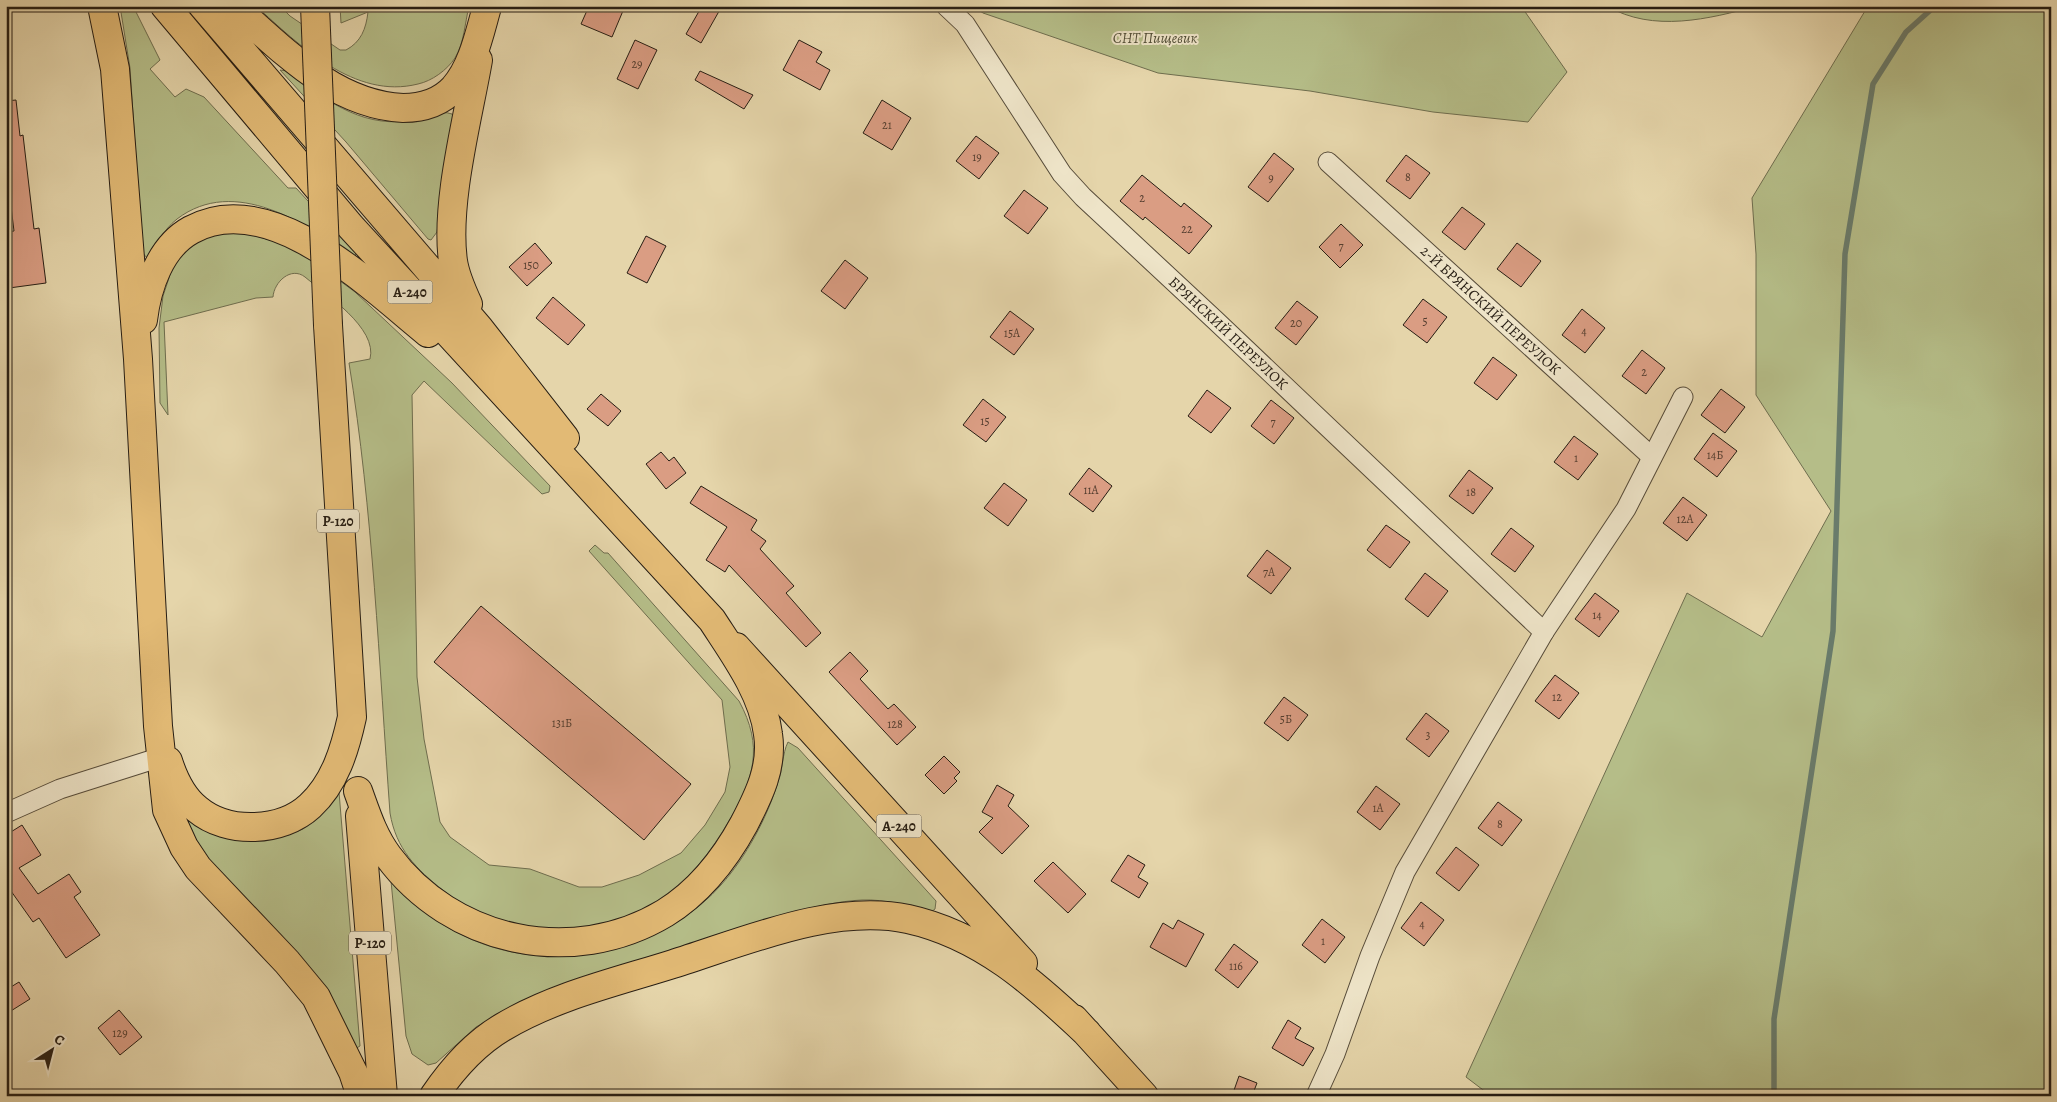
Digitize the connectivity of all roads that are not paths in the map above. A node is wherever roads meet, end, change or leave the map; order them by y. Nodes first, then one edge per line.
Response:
1 (102, 6) edge
2 (165, 6) edge
3 (203, 6) edge
4 (233, 6) edge
5 (315, 6) edge
6 (946, 6) edge
7 (487, 7) edge
8 (1328, 162) dead end
9 (479, 328) junction
10 (138, 359) junction
11 (504, 396) junction
12 (1683, 397) dead end
13 (1652, 457) junction
14 (666, 568) junction
15 (712, 620) junction
16 (1544, 632) junction
17 (352, 717) junction
18 (158, 726) junction
19 (161, 757) junction
20 (358, 791) junction
21 (6, 813) edge
22 (1087, 1033) junction
23 (360, 1096) edge
24 (383, 1096) edge
25 (434, 1096) edge
26 (1144, 1096) edge
27 (1316, 1096) edge

1 - 10 main road
2 - 11 main road, А-240
3 - 9 main road, А-240
4 - 7 main road
5 - 17 main road, Р-120, bridge
6 - 16 street, БРЯНСКИЙ ПЕРЕУЛОК
7 - 9 main road
8 - 13 street, 2-Й БРЯНСКИЙ ПЕРЕУЛОК
9 - 14 main road, А-240
10 - 11 main road
10 - 18 main road
11 - 14 main road, А-240
12 - 13 street
13 - 16 street
14 - 15 main road, А-240
15 - 20 main road
15 - 22 main road, А-240
16 - 27 street
17 - 18 main road
17 - 20 main road, Р-120
18 - 19 main road
19 - 21 street
19 - 23 main road
20 - 24 main road, Р-120
22 - 25 main road
22 - 26 main road, А-240

